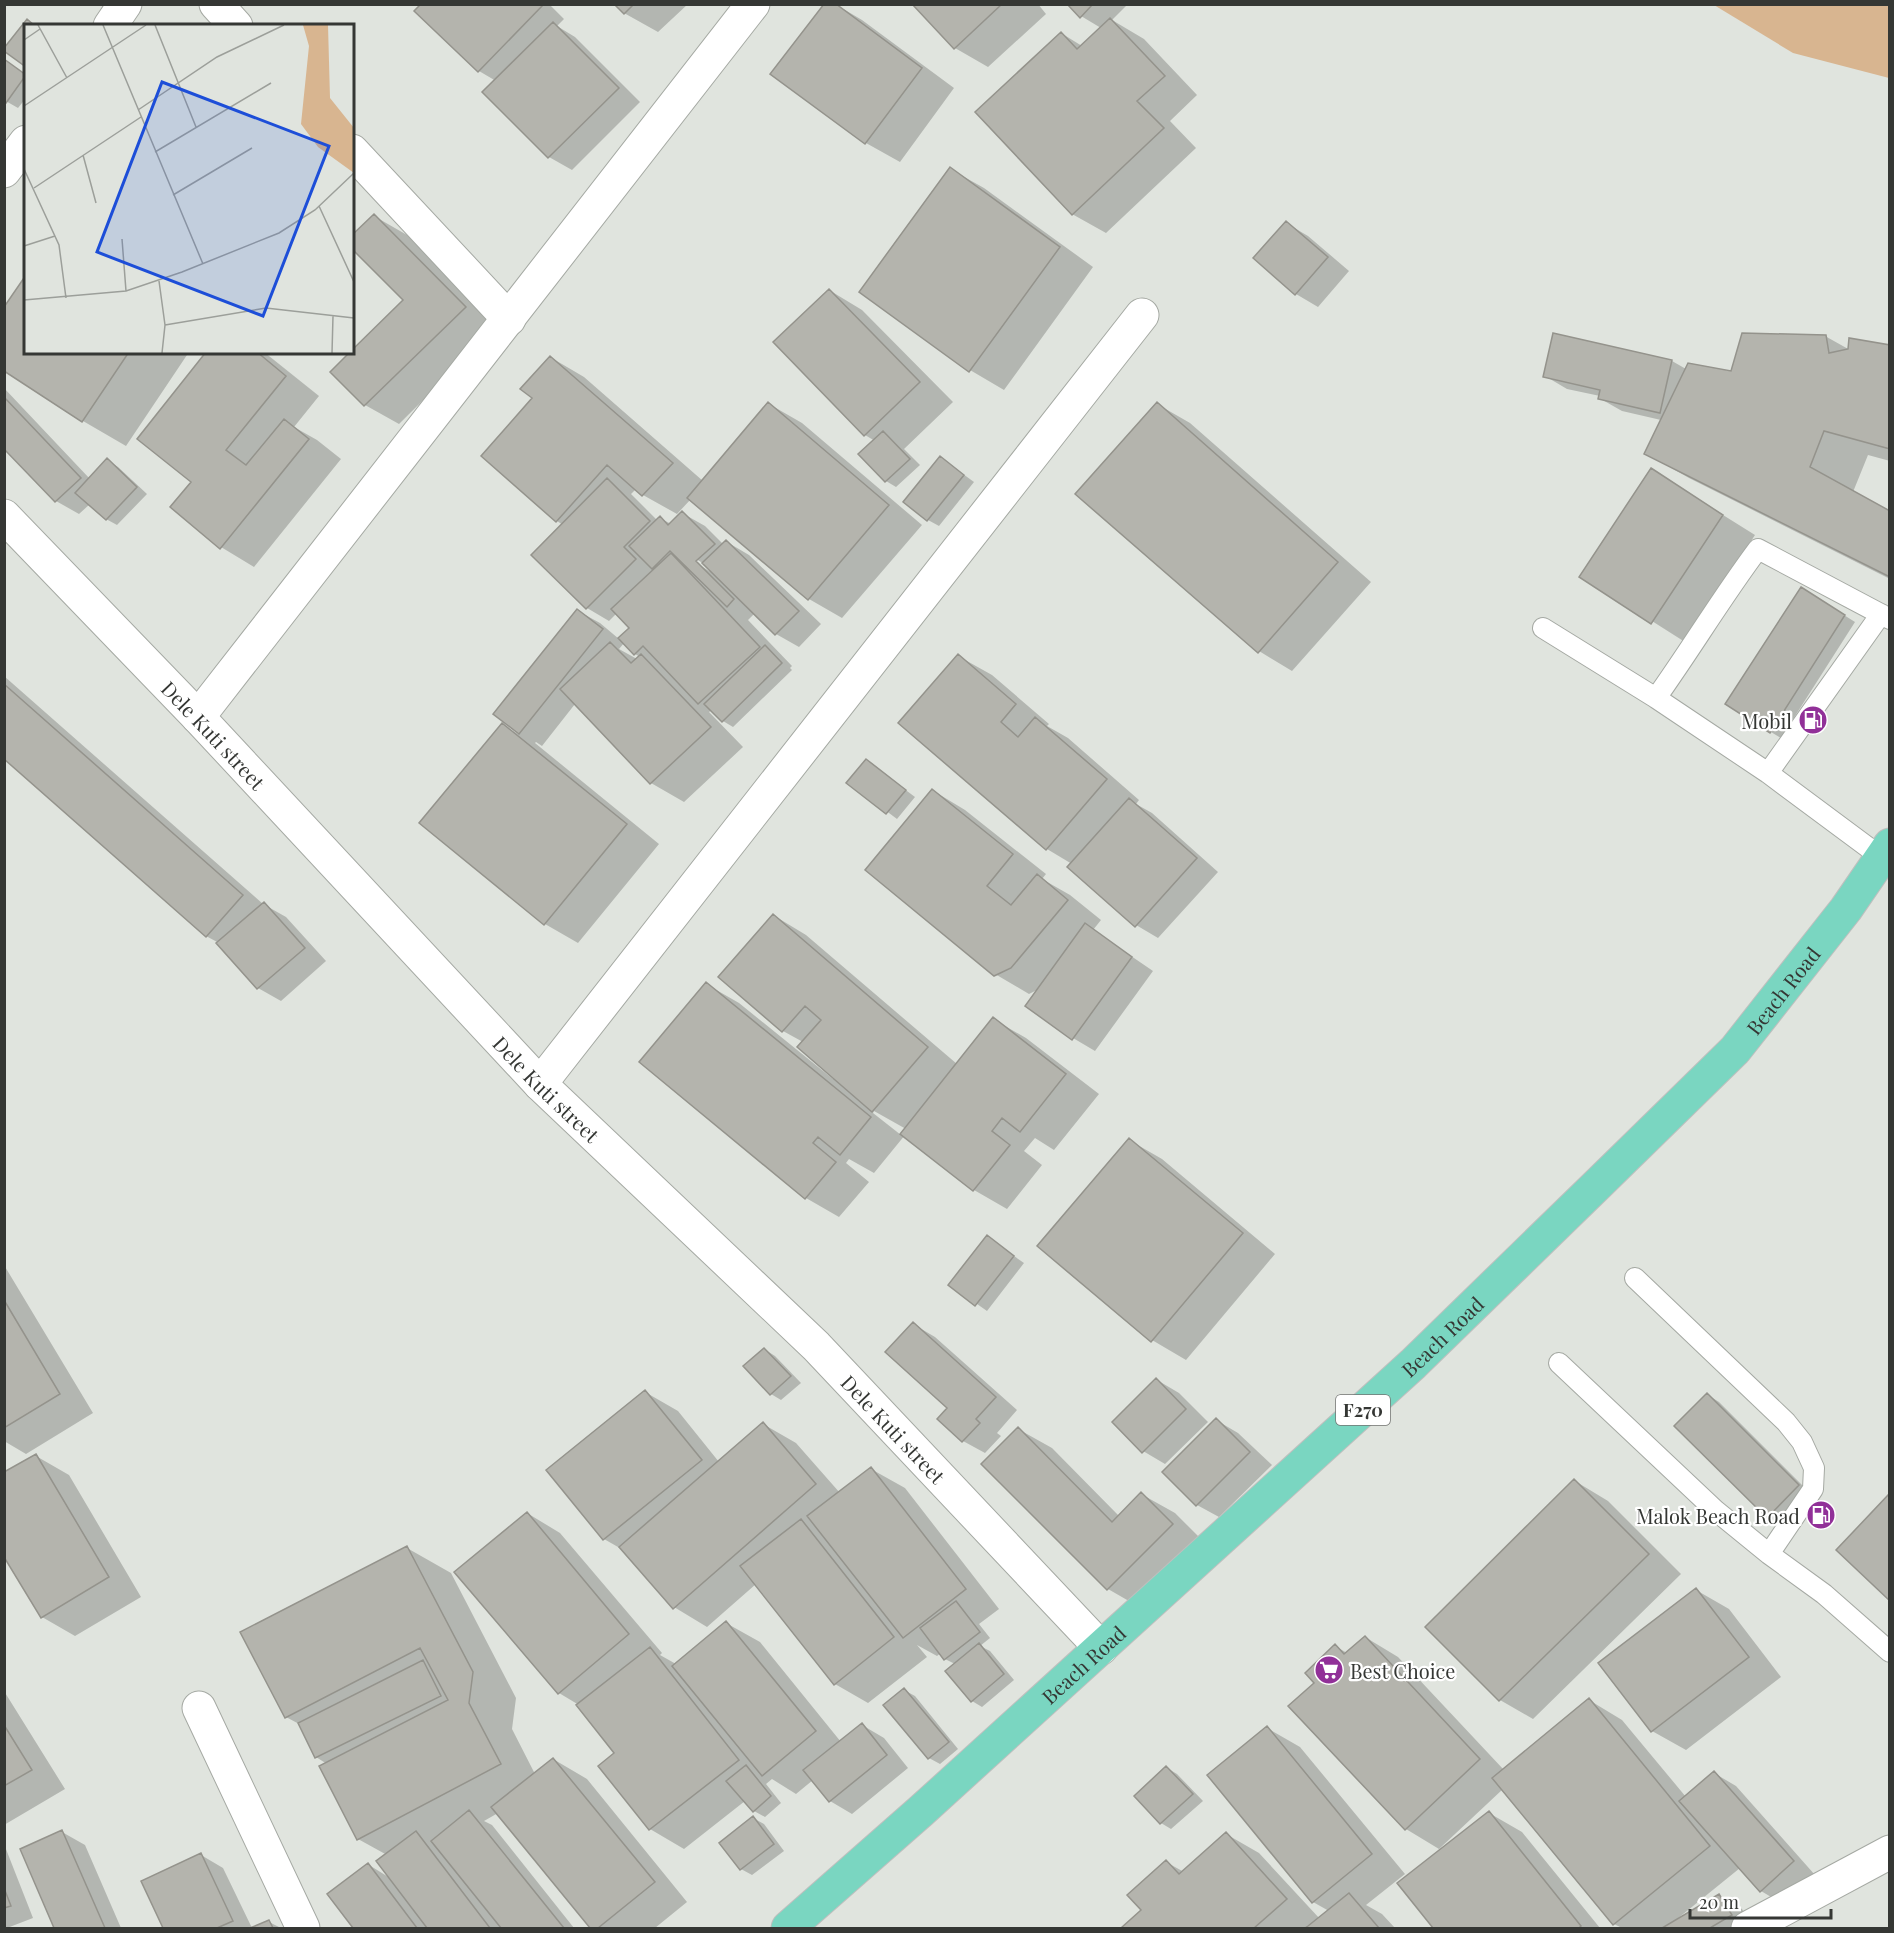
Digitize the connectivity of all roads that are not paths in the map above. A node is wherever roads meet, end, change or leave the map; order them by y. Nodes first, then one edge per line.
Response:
1 (125, 4) edge
2 (216, 4) edge
3 (753, 4) edge
4 (111, 24) edge
5 (234, 24) edge
6 (24, 145) edge
7 (354, 153) edge
8 (4, 171) edge
9 (1142, 315) dead end
10 (509, 319) junction
11 (4, 516) edge
12 (1885, 616) edge
13 (1542, 628) dead end
14 (1656, 698) junction
15 (198, 717) junction
16 (1768, 773) junction
17 (1886, 851) edge
18 (540, 1084) junction
19 (1635, 1278) dead end
20 (1559, 1363) dead end
21 (1769, 1554) junction
22 (1101, 1648) junction
23 (1890, 1652) edge
24 (199, 1708) dead end
25 (1890, 1852) edge
26 (303, 1929) edge
27 (788, 1929) edge
28 (1749, 1929) edge

1 - 4 street
2 - 5 street
3 - 10 street
6 - 8 street
7 - 10 street
9 - 18 street
10 - 15 street
11 - 15 street, Dele Kuti street
12 - 14 lane
12 - 16 lane
13 - 14 lane
14 - 16 lane
15 - 18 street, Dele Kuti street
16 - 17 lane
17 - 22 main road, Beach Road / F270
18 - 22 street, Dele Kuti street
19 - 21 lane
20 - 21 lane
21 - 23 lane
22 - 27 main road, Beach Road / F270
24 - 26 street
25 - 28 street

